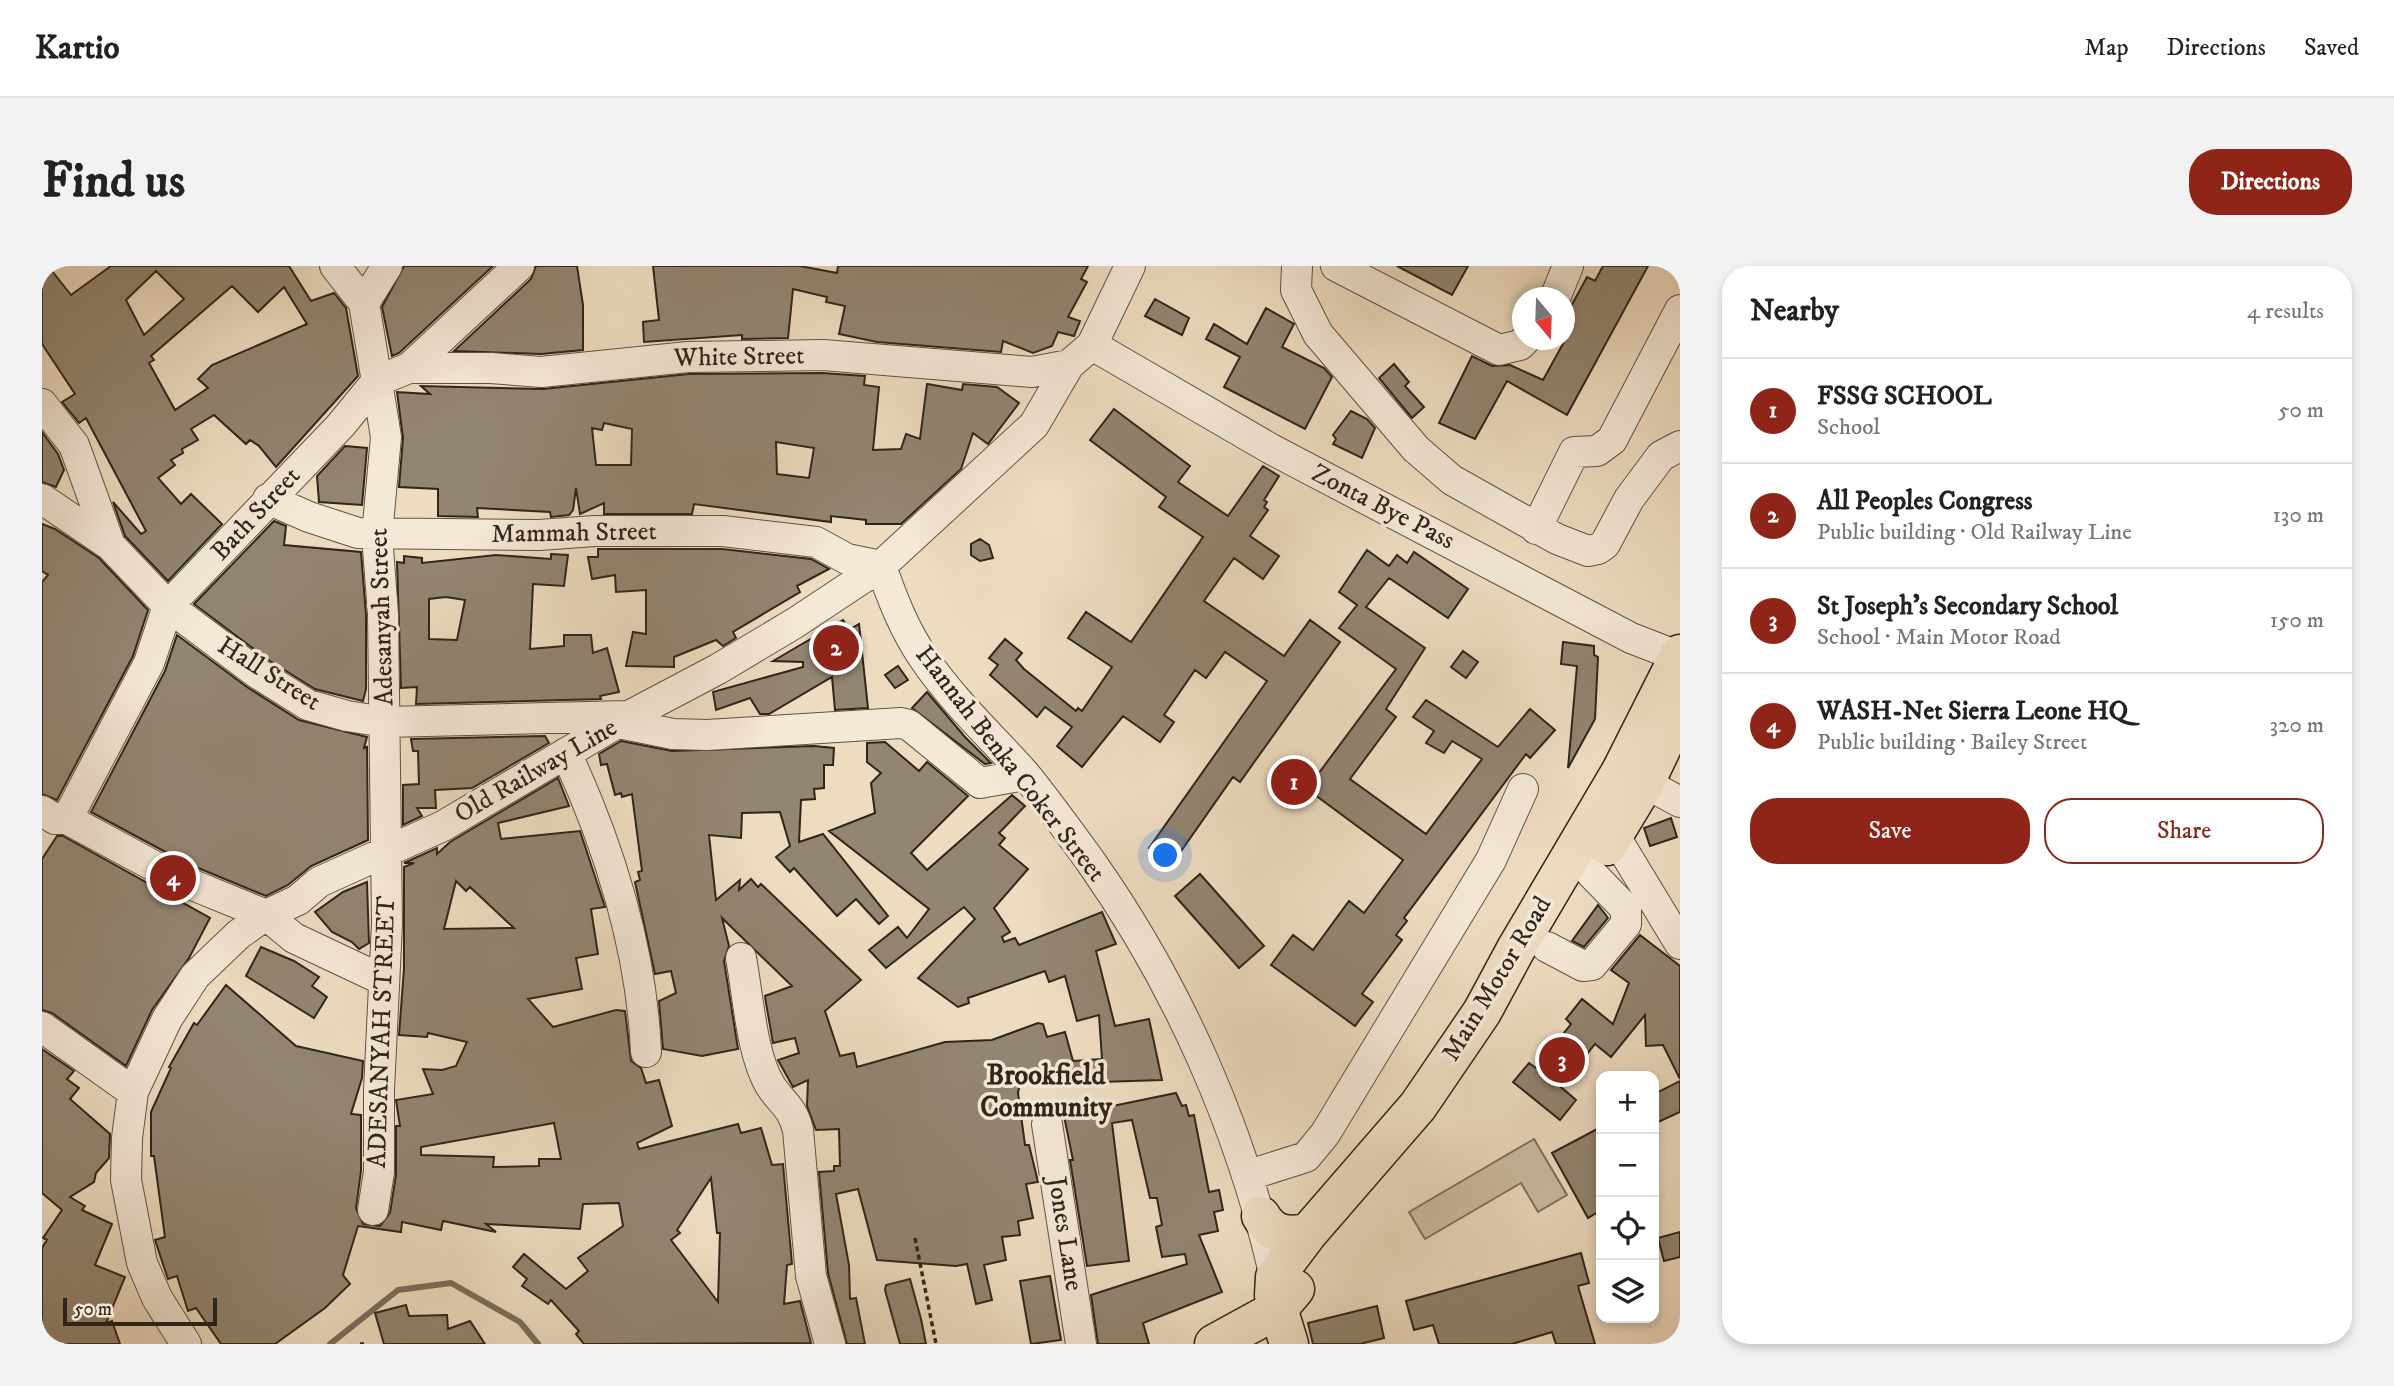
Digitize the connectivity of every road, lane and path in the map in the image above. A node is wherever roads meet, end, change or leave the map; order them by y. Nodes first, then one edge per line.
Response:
1 (335, 266) edge
2 (387, 266) edge
3 (519, 266) edge
4 (1130, 266) edge
5 (1297, 266) edge
6 (1336, 266) edge
7 (1568, 266) edge
8 (1559, 287) edge
9 (364, 303) junction
10 (1680, 310) edge
11 (1092, 345) junction
12 (1512, 347) edge
13 (1069, 365) junction
14 (409, 368) junction
15 (377, 381) junction
16 (42, 404) edge
17 (1680, 446) edge
18 (42, 499) edge
19 (268, 499) junction
20 (1536, 529) junction
21 (377, 535) junction
22 (110, 545) junction
23 (881, 566) junction
24 (168, 606) junction
25 (1679, 656) edge
26 (1680, 709) edge
27 (624, 720) junction
28 (385, 722) junction
29 (566, 753) junction
30 (1025, 775) junction
31 (1633, 777) junction
32 (1523, 789) dead end
33 (1680, 802) edge
34 (51, 822) edge
35 (1614, 835) junction
36 (386, 853) junction
37 (1591, 873) junction
38 (266, 915) junction
39 (1680, 944) edge
40 (1547, 947) junction
41 (741, 958) dead end
42 (383, 980) junction
43 (42, 1027) edge
44 (646, 1052) dead end
45 (133, 1092) junction
46 (1047, 1124) dead end
47 (1249, 1175) junction
48 (373, 1210) dead end
49 (1261, 1216) junction
50 (1308, 1233) junction
51 (915, 1238) dead end
52 (1281, 1310) edge
53 (1229, 1336) edge
54 (186, 1344) edge
55 (831, 1344) edge
56 (936, 1344) edge
57 (1081, 1344) edge

1 - 9 street
2 - 9 street
3 - 14 street, Bath Street
4 - 11 street, Old Railway Line
5 - 20 street
6 - 12 street
7 - 8 street
9 - 15 street, Adesanyah Street
10 - 20 street
11 - 13 street, Old Railway Line
11 - 25 street, Zonta Bye Pass
13 - 14 street, White Street
13 - 23 street, Old Railway Line
14 - 15 street, Bath Street
15 - 19 street, Bath Street
15 - 21 street, Adesanyah Street
16 - 22 street
17 - 20 street
18 - 22 street, Hall Street
19 - 21 street, Mammah Street
19 - 24 street, Bath Street
21 - 23 street, Mammah Street
21 - 28 street, Adesanyah Street
22 - 24 street, Hall Street
23 - 27 street, Old Railway Line
23 - 30 street, Hannah Benka Coker Street
24 - 28 street, Hall Street
24 - 34 street, Bath Street
25 - 31 main road, Main Motor Road
26 - 31 main road, Main Motor Road
27 - 28 street, Hall Street
27 - 29 street, Old Railway Line
27 - 30 street
28 - 36 street, Adesanyah Street
29 - 36 street, Old Railway Line
29 - 44 street
30 - 47 street, Hannah Benka Coker Street
31 - 33 street
31 - 35 main road, Main Motor Road
31 - 50 main road, Main Motor Road
32 - 47 street
34 - 38 street
35 - 37 main road, Main Motor Road
35 - 39 street
36 - 38 street, Old Railway Line
36 - 42 street, ADESANYAH STREET
37 - 40 main road, Main Motor Road
37 - 40 street
38 - 42 street
38 - 45 street, Old Railway Line
40 - 52 main road, Main Motor Road
41 - 55 street
42 - 48 street, ADESANYAH STREET
43 - 45 street
45 - 54 street, Old Railway Line
46 - 57 street, Jones Lane
47 - 49 street, Hannah Benka Coker Street
49 - 50 main road
49 - 52 street, Hannah Benka Coker Street
50 - 52 main road, Main Motor Road
51 - 56 path
52 - 53 main road

